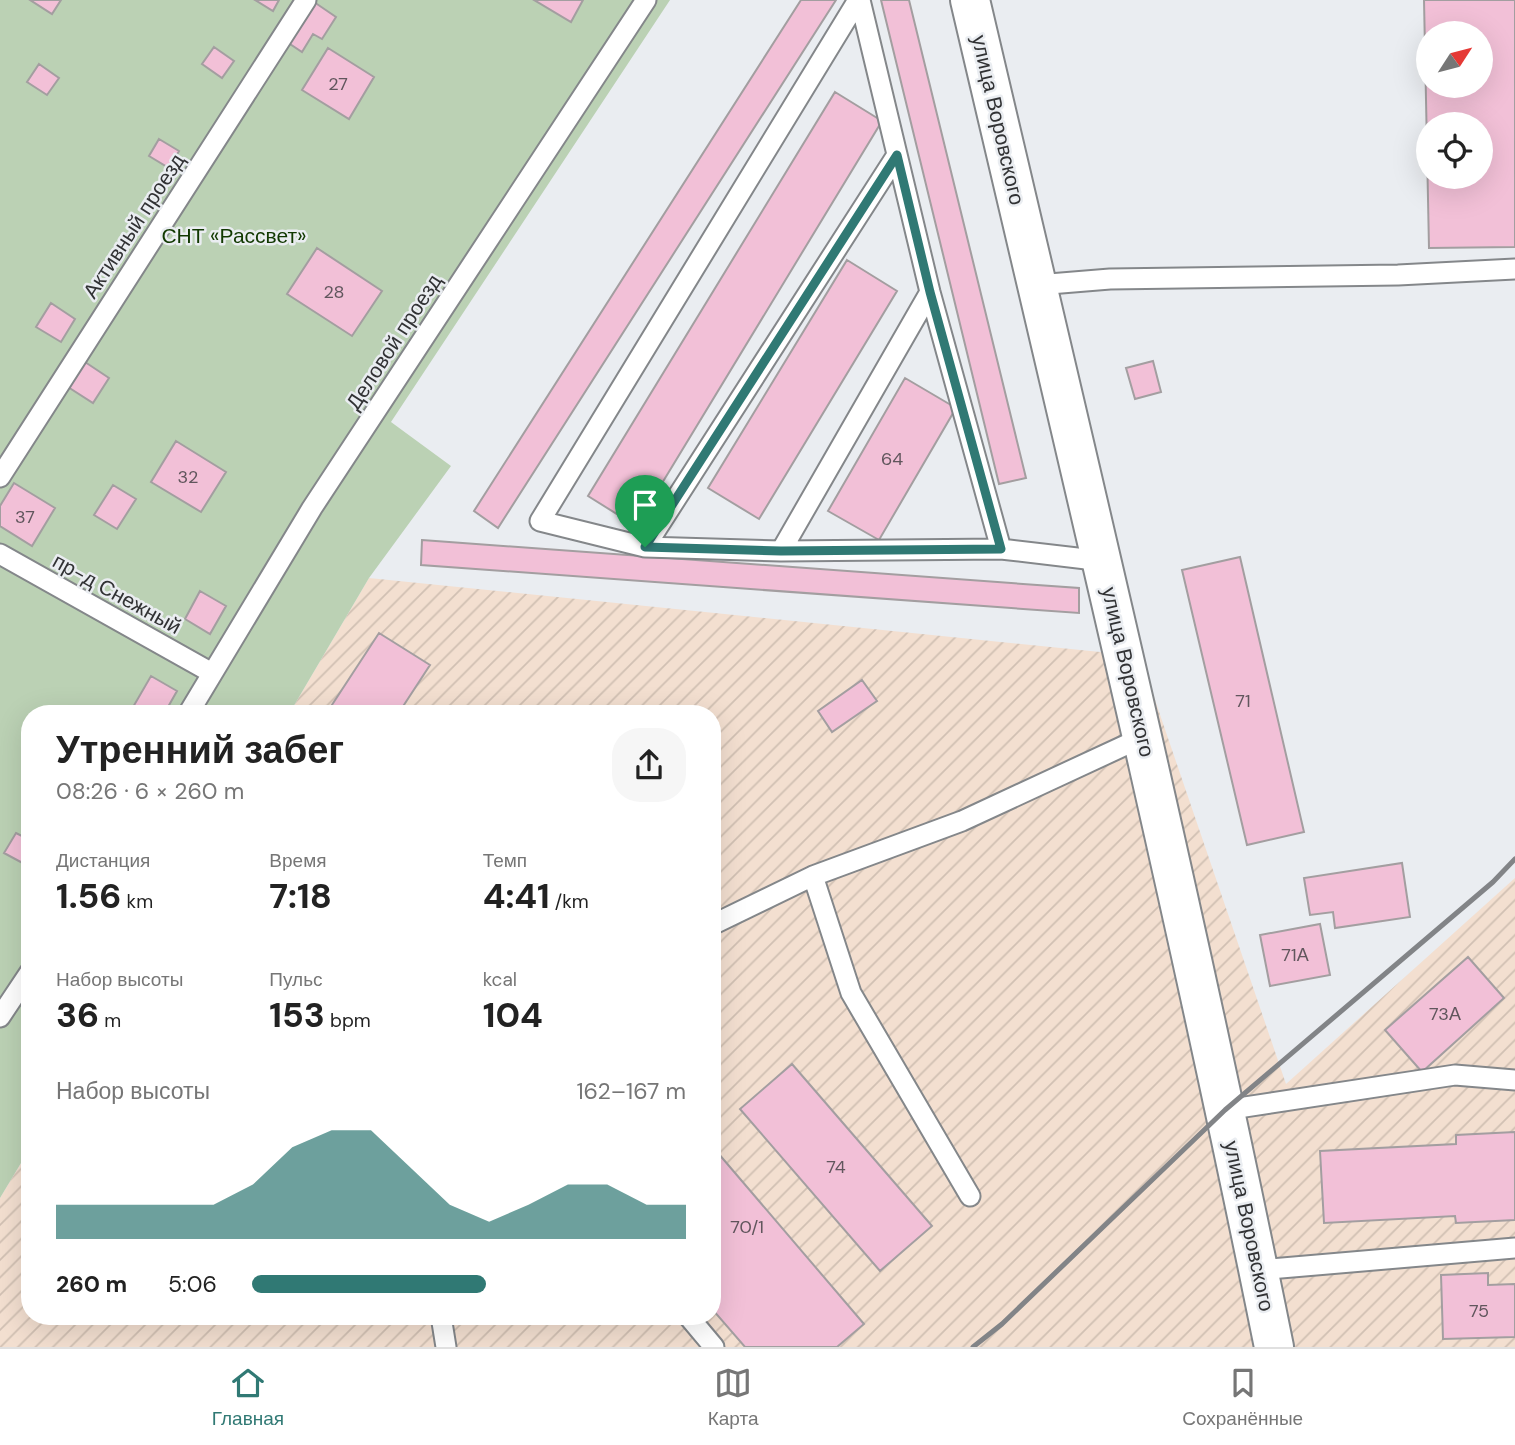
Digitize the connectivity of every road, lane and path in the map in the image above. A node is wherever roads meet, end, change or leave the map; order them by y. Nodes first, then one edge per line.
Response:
1 (306, 0) edge
2 (646, 0) edge
3 (859, 0) edge
4 (970, 0) edge
5 (897, 155) junction
6 (1515, 269) edge
7 (1037, 285) junction
8 (930, 292) junction
9 (0, 477) edge
10 (645, 547) junction
11 (1001, 549) junction
12 (781, 551) junction
13 (0, 554) edge
14 (1103, 561) junction
15 (212, 673) junction
16 (193, 705) edge
17 (1143, 737) junction
18 (813, 876) junction
19 (721, 921) edge
20 (21, 986) edge
21 (0, 1017) edge
22 (1515, 1080) edge
23 (1226, 1110) junction
24 (970, 1196) dead end
25 (1515, 1248) edge
26 (1258, 1270) junction
27 (442, 1325) edge
28 (696, 1325) edge
29 (446, 1347) edge
30 (714, 1347) edge
31 (1274, 1347) edge

1 - 9 lane, Активный проезд
2 - 15 lane, Деловой проезд
3 - 5 lane
3 - 10 lane
4 - 7 street, улица Воровского
5 - 8 lane
5 - 10 lane
6 - 7 lane
7 - 14 street, улица Воровского
8 - 11 lane
8 - 12 lane
10 - 12 lane
11 - 12 lane
11 - 14 lane
13 - 15 lane, пр-д Снежный
14 - 17 street, улица Воровского
15 - 16 lane, Деловой проезд
17 - 18 lane
17 - 23 street, улица Воровского
18 - 19 lane
18 - 24 lane
20 - 21 lane
22 - 23 lane
23 - 26 street, улица Воровского
25 - 26 lane
26 - 31 street, улица Воровского
27 - 29 lane
28 - 30 lane

